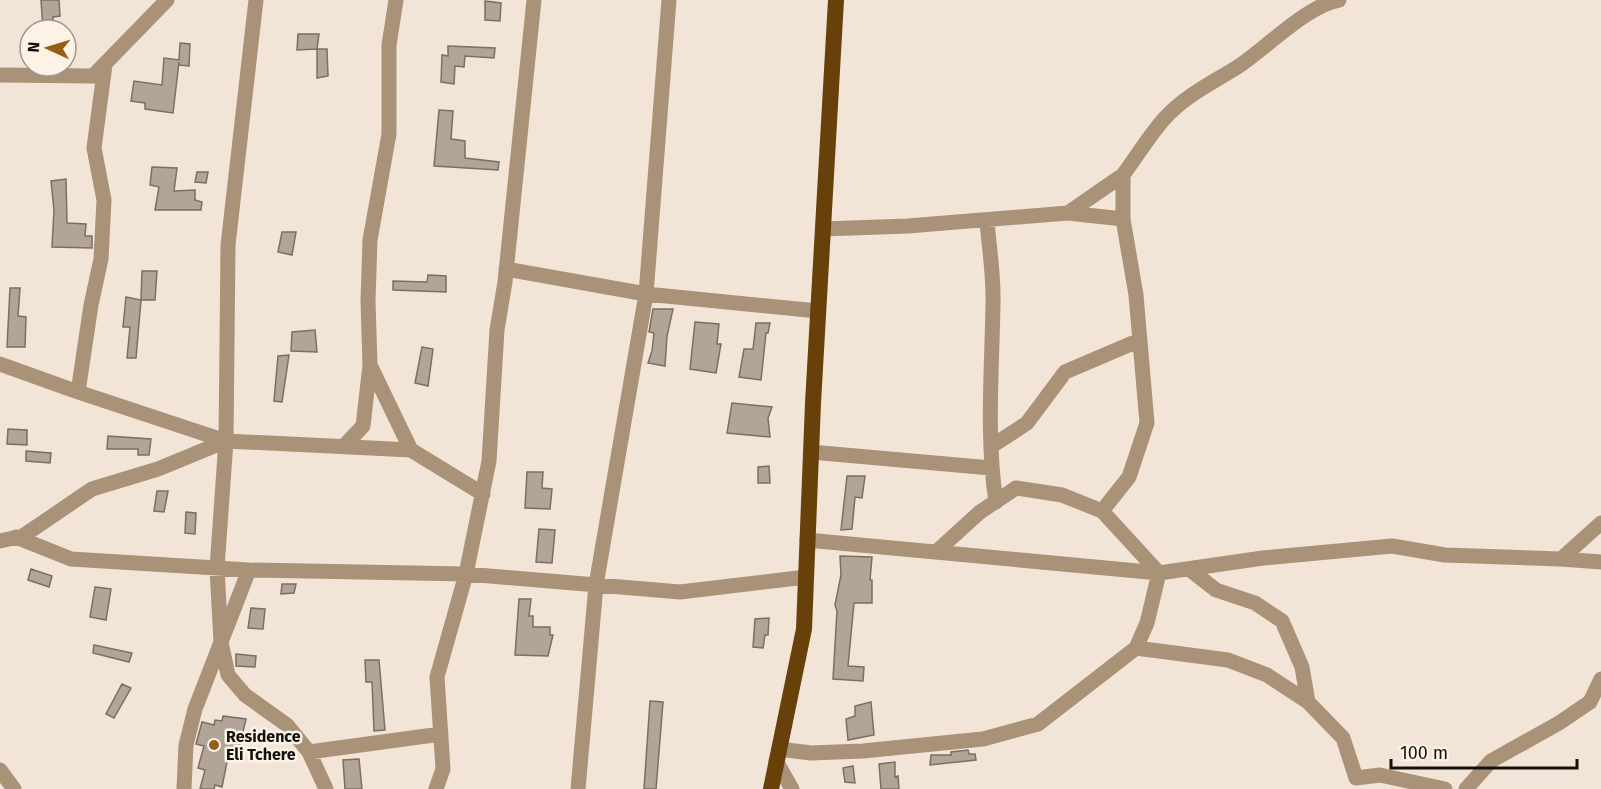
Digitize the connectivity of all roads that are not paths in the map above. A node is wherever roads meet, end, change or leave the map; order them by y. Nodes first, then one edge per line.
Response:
1 (167, 0) edge
2 (256, 0) edge
3 (396, 0) edge
4 (534, 0) edge
5 (669, 0) edge
6 (836, 0) edge
7 (1333, 0) edge
8 (105, 65) junction
9 (0, 75) edge
10 (1123, 175) junction
11 (1068, 213) junction
12 (1123, 219) junction
13 (987, 221) junction
14 (823, 228) junction
15 (506, 269) junction
16 (645, 294) junction
17 (818, 311) junction
18 (1140, 340) junction
19 (0, 364) edge
20 (370, 365) junction
21 (78, 392) junction
22 (226, 441) junction
23 (992, 446) junction
24 (343, 447) junction
25 (411, 450) junction
26 (811, 452) junction
27 (991, 468) junction
28 (483, 494) junction
29 (996, 502) junction
30 (1101, 511) junction
31 (1601, 523) edge
32 (16, 537) junction
33 (807, 540) junction
34 (0, 541) edge
35 (936, 552) junction
36 (1561, 559) junction
37 (1601, 562) edge
38 (217, 568) junction
39 (1189, 569) junction
40 (249, 570) junction
41 (1159, 573) junction
42 (466, 574) junction
43 (806, 577) junction
44 (596, 585) junction
45 (221, 642) junction
46 (1137, 648) junction
47 (1601, 679) edge
48 (1308, 702) junction
49 (441, 734) junction
50 (309, 752) junction
51 (778, 755) junction
52 (0, 770) edge
53 (14, 789) edge
54 (184, 789) edge
55 (326, 789) edge
56 (436, 789) edge
57 (578, 789) edge
58 (771, 789) edge
59 (792, 789) edge
60 (1445, 789) edge
61 (1466, 789) edge

1 - 8 street
2 - 22 street
3 - 20 street
4 - 15 street
5 - 16 street
6 - 14 highway
7 - 10 street
8 - 9 street
8 - 21 street
10 - 11 street
10 - 12 street
11 - 12 street
11 - 13 street
12 - 18 street
13 - 14 street
13 - 23 street
14 - 17 highway
15 - 16 street
15 - 28 street
16 - 17 street
16 - 44 street
17 - 26 highway
18 - 23 street
18 - 30 street
19 - 21 street
20 - 24 street
20 - 25 street
21 - 22 street
22 - 24 street
22 - 32 street
22 - 38 street
23 - 27 street
24 - 25 street
25 - 28 street
26 - 27 street
26 - 33 highway
27 - 29 street
28 - 42 street
29 - 30 street
29 - 35 street
30 - 41 street
31 - 36 street
32 - 34 street
32 - 38 street
33 - 35 street
33 - 43 highway
35 - 41 street
36 - 37 street
36 - 39 street
38 - 40 street
38 - 45 street
39 - 41 street
39 - 48 street
40 - 42 street
40 - 45 street
41 - 46 street
42 - 44 street
42 - 49 street
43 - 44 street
43 - 51 highway
44 - 57 street
45 - 50 street
45 - 54 street
46 - 48 street
46 - 51 street
47 - 61 street
48 - 60 street
49 - 50 street
49 - 56 street
50 - 55 street
51 - 58 highway
51 - 59 street
52 - 53 street

